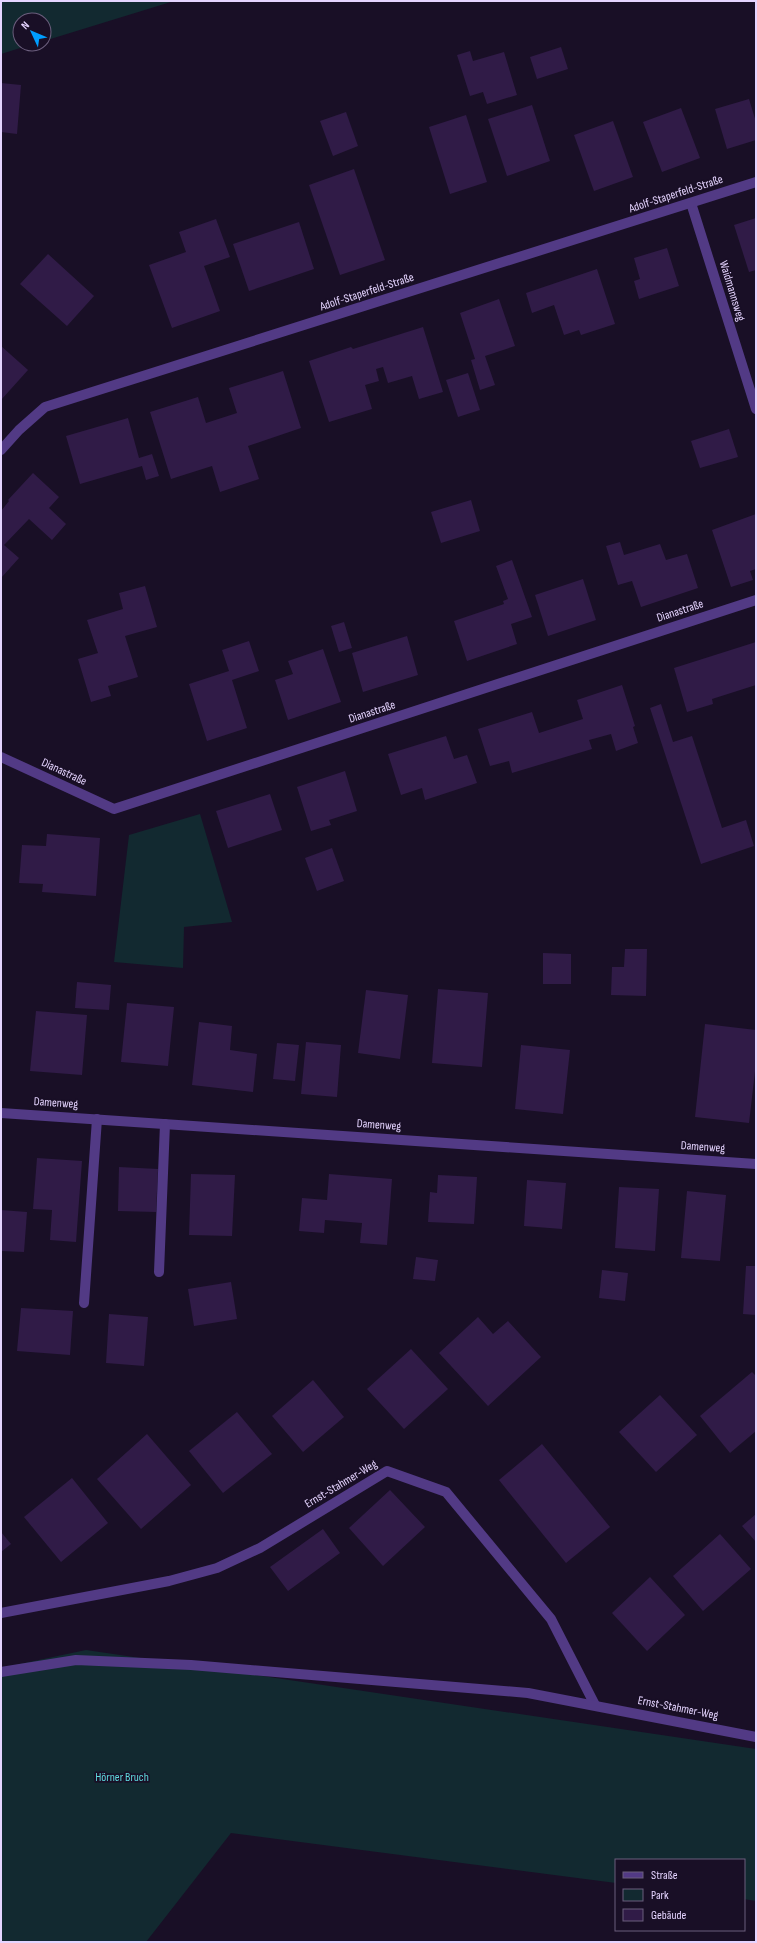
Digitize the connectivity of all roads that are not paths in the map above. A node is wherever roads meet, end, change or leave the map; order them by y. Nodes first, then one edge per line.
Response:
1 (756, 182) edge
2 (691, 203) junction
3 (756, 409) edge
4 (1, 450) edge
5 (756, 600) edge
6 (1, 757) edge
7 (1, 1113) edge
8 (97, 1119) junction
9 (165, 1124) junction
10 (756, 1164) edge
11 (159, 1272) dead end
12 (84, 1303) dead end
13 (1, 1613) edge
14 (1, 1672) edge
15 (595, 1705) junction
16 (756, 1737) edge

1 - 2 street, Adolf-Staperfeld-Straße
2 - 3 street, Waidmannsweg
2 - 4 street, Adolf-Staperfeld-Straße
5 - 6 street, Dianastraße
7 - 8 street, Damenweg
8 - 9 street, Damenweg
8 - 12 street
9 - 10 street, Damenweg
9 - 11 street
13 - 15 street, Ernst-Stahmer-Weg
14 - 15 street, Ernst-Stahmer-Weg
15 - 16 street, Ernst-Stahmer-Weg

